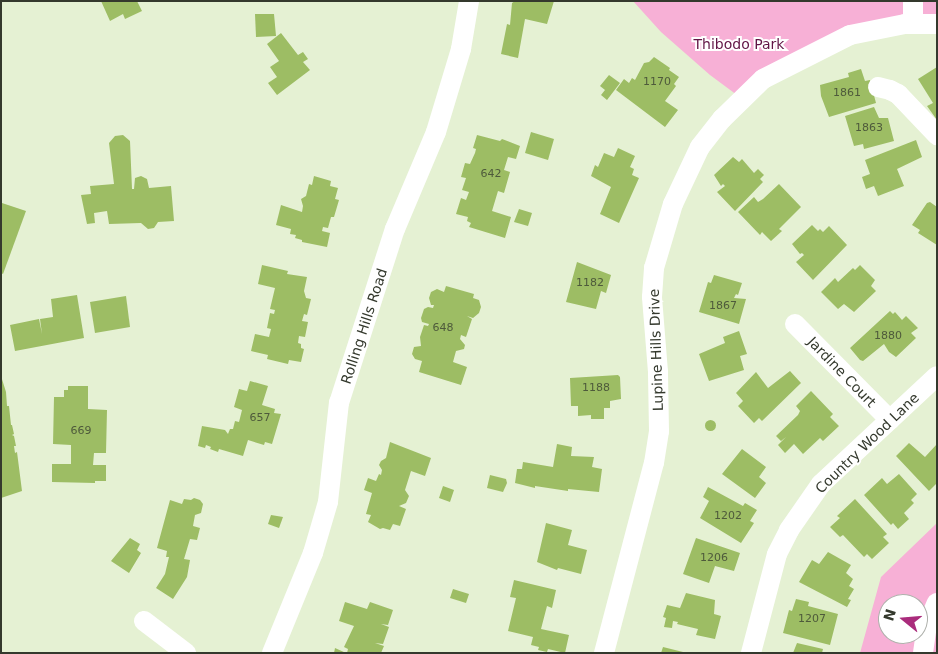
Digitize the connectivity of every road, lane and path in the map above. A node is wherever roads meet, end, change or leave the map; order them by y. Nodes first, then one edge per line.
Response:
1 (469, 1) edge
2 (913, 1) edge
3 (913, 24) junction
4 (937, 24) edge
5 (878, 87) dead end
6 (937, 135) edge
7 (795, 324) dead end
8 (937, 376) edge
9 (890, 420) junction
10 (937, 602) edge
11 (144, 621) dead end
12 (186, 653) edge
13 (272, 653) edge
14 (604, 653) edge
15 (751, 653) edge
16 (923, 653) edge

1 - 13 street, Rolling Hills Road
2 - 3 street
3 - 4 street, Lupine Hills Drive
3 - 14 street, Lupine Hills Drive
5 - 6 street
7 - 9 street, Jardine Court
8 - 9 street, Country Wood Lane
9 - 15 street, Country Wood Lane
10 - 16 street
11 - 12 street

